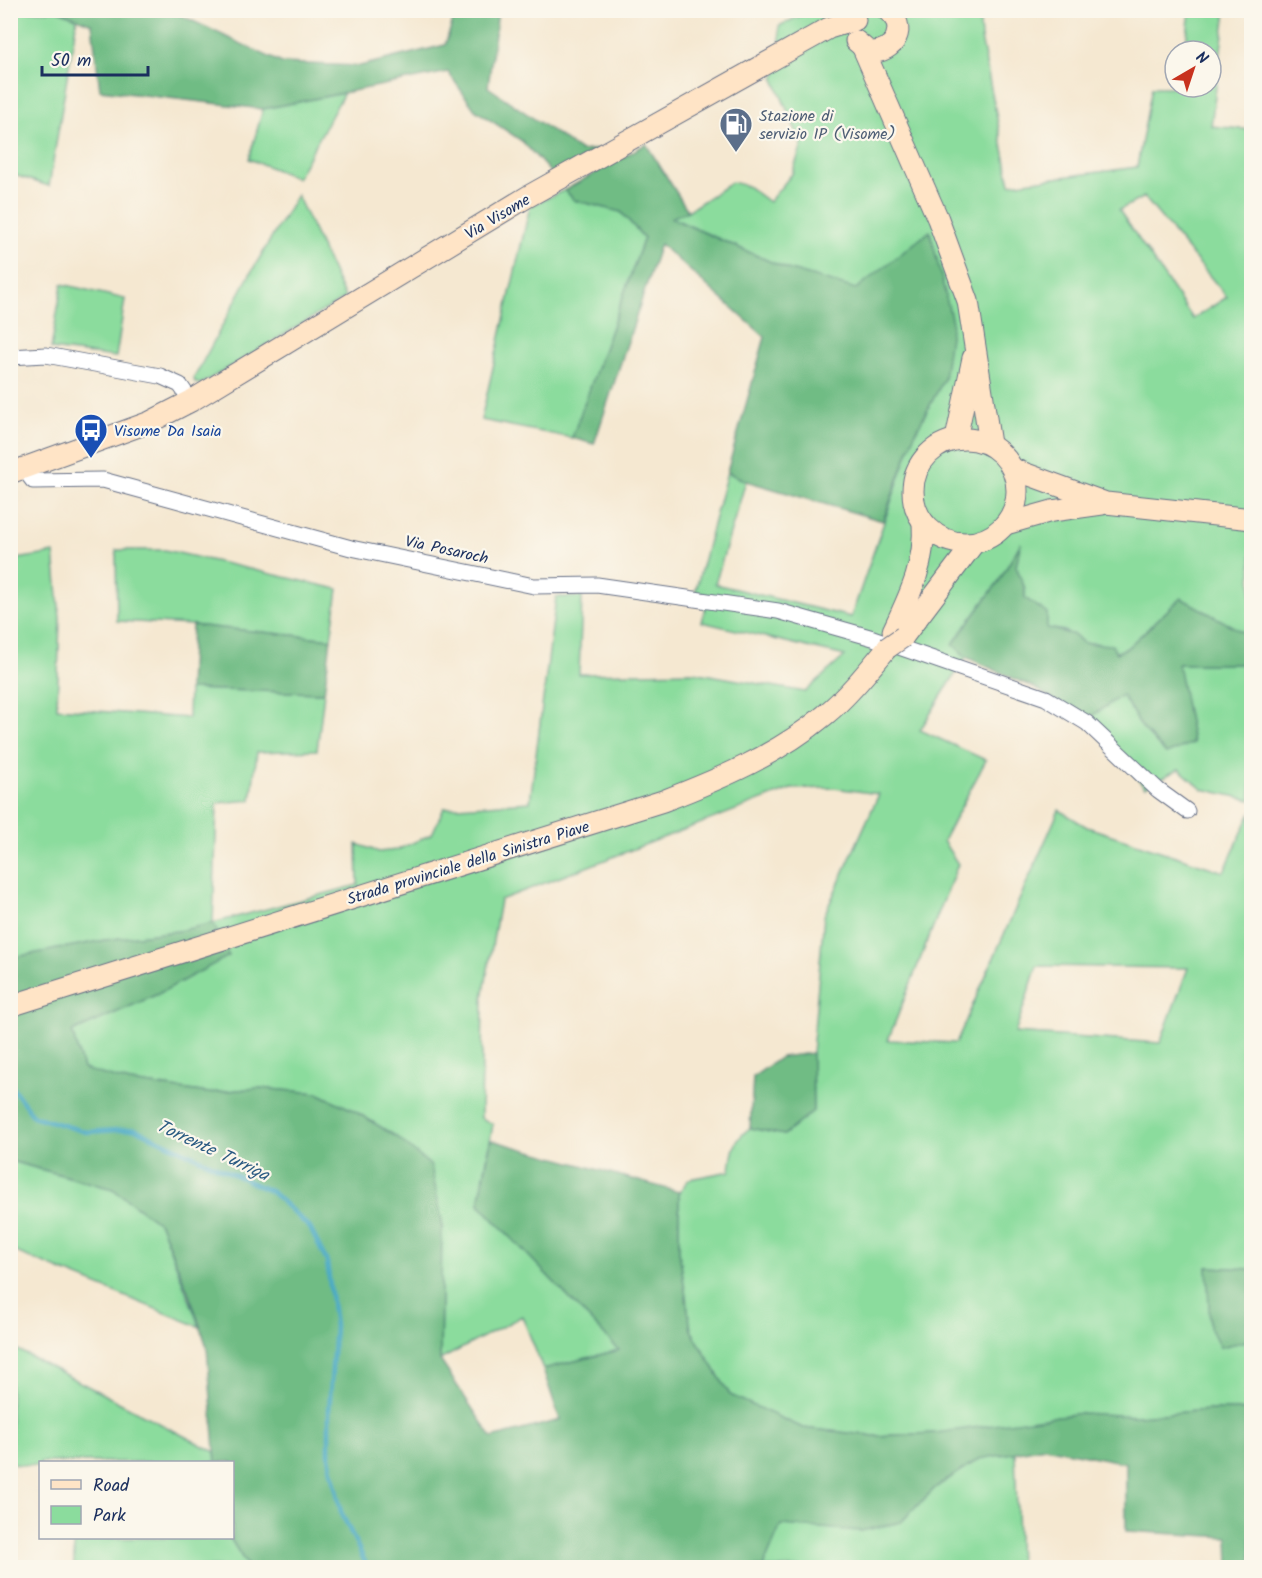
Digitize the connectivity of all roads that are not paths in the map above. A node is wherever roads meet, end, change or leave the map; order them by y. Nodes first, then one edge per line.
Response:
1 (893, 13) edge
2 (860, 15) edge
3 (808, 40) junction
4 (860, 46) junction
5 (890, 47) junction
6 (887, 102) junction
7 (976, 343) junction
8 (10, 357) edge
9 (190, 400) junction
10 (956, 439) junction
11 (990, 444) junction
12 (1013, 469) junction
13 (17, 470) edge
14 (1106, 503) junction
15 (1251, 519) edge
16 (923, 522) junction
17 (1006, 524) junction
18 (974, 543) junction
19 (888, 642) junction
20 (1187, 811) dead end
21 (10, 1006) edge

1 - 5 main road
2 - 3 main road, Via Visome
2 - 4 main road
3 - 4 main road, Via Visome
3 - 9 main road, Via Visome
4 - 5 main road, Via Visome
4 - 6 main road
5 - 6 main road
6 - 7 main road
7 - 10 main road
7 - 11 main road
8 - 9 street
9 - 13 main road, Via Visome
10 - 11 main road
10 - 16 main road
11 - 12 main road
12 - 14 main road
12 - 17 main road
13 - 19 street, Via Posaroch
14 - 15 main road
14 - 17 main road
16 - 18 main road
16 - 19 main road
17 - 18 main road
18 - 19 main road
19 - 20 street
19 - 21 main road, Strada provinciale della Sinistra Piave

